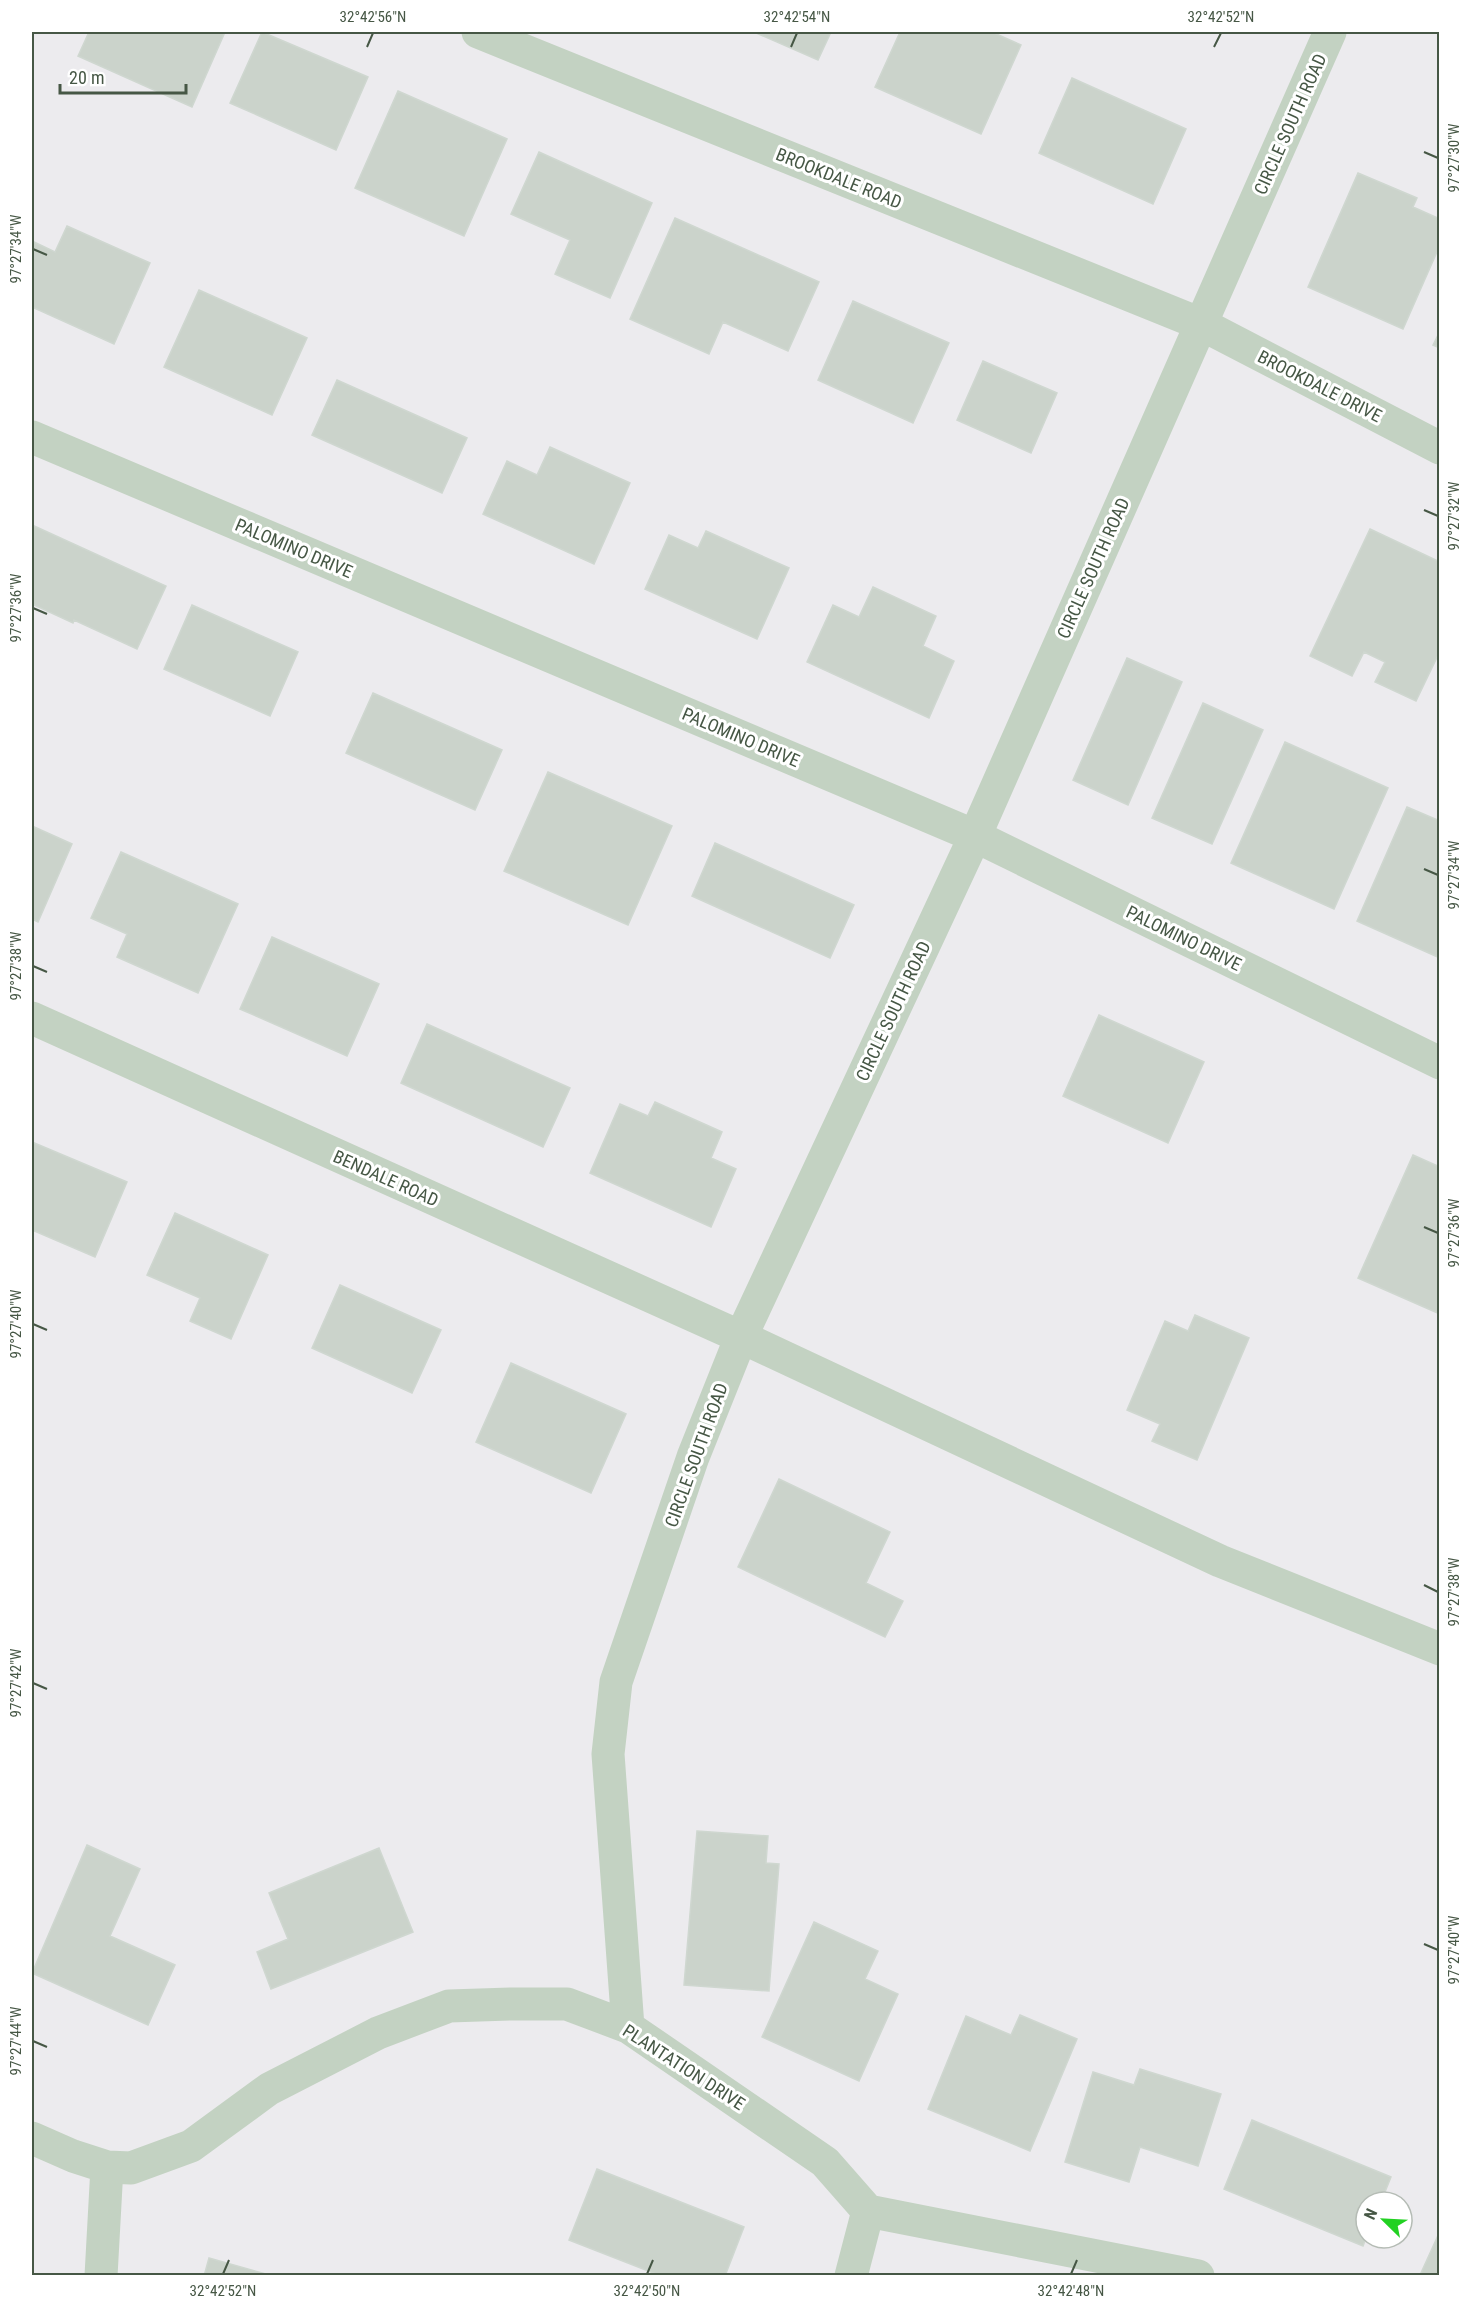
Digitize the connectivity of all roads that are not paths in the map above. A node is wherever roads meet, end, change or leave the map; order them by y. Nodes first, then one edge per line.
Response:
1 (478, 32) edge
2 (1330, 32) edge
3 (1201, 324) junction
4 (32, 437) edge
5 (1440, 448) edge
6 (975, 836) junction
7 (32, 1018) edge
8 (1440, 1063) edge
9 (741, 1338) junction
10 (1440, 1649) edge
11 (628, 2027) junction
12 (32, 2138) edge
13 (107, 2168) junction
14 (868, 2211) junction
15 (101, 2276) edge
16 (851, 2276) edge
17 (1198, 2276) edge

1 - 3 street, BROOKDALE ROAD
2 - 3 street, CIRCLE SOUTH ROAD
3 - 5 street, BROOKDALE DRIVE
3 - 6 street, CIRCLE SOUTH ROAD
4 - 6 street, PALOMINO DRIVE
6 - 8 street, PALOMINO DRIVE
6 - 9 street, CIRCLE SOUTH ROAD
7 - 9 street, BENDALE ROAD
9 - 10 street, BENDALE ROAD
9 - 11 street, CIRCLE SOUTH ROAD
11 - 13 street, PLANTATION DRIVE
11 - 14 street, PLANTATION DRIVE
12 - 13 street, PLANTATION DRIVE
13 - 15 street
14 - 16 street
14 - 17 street

